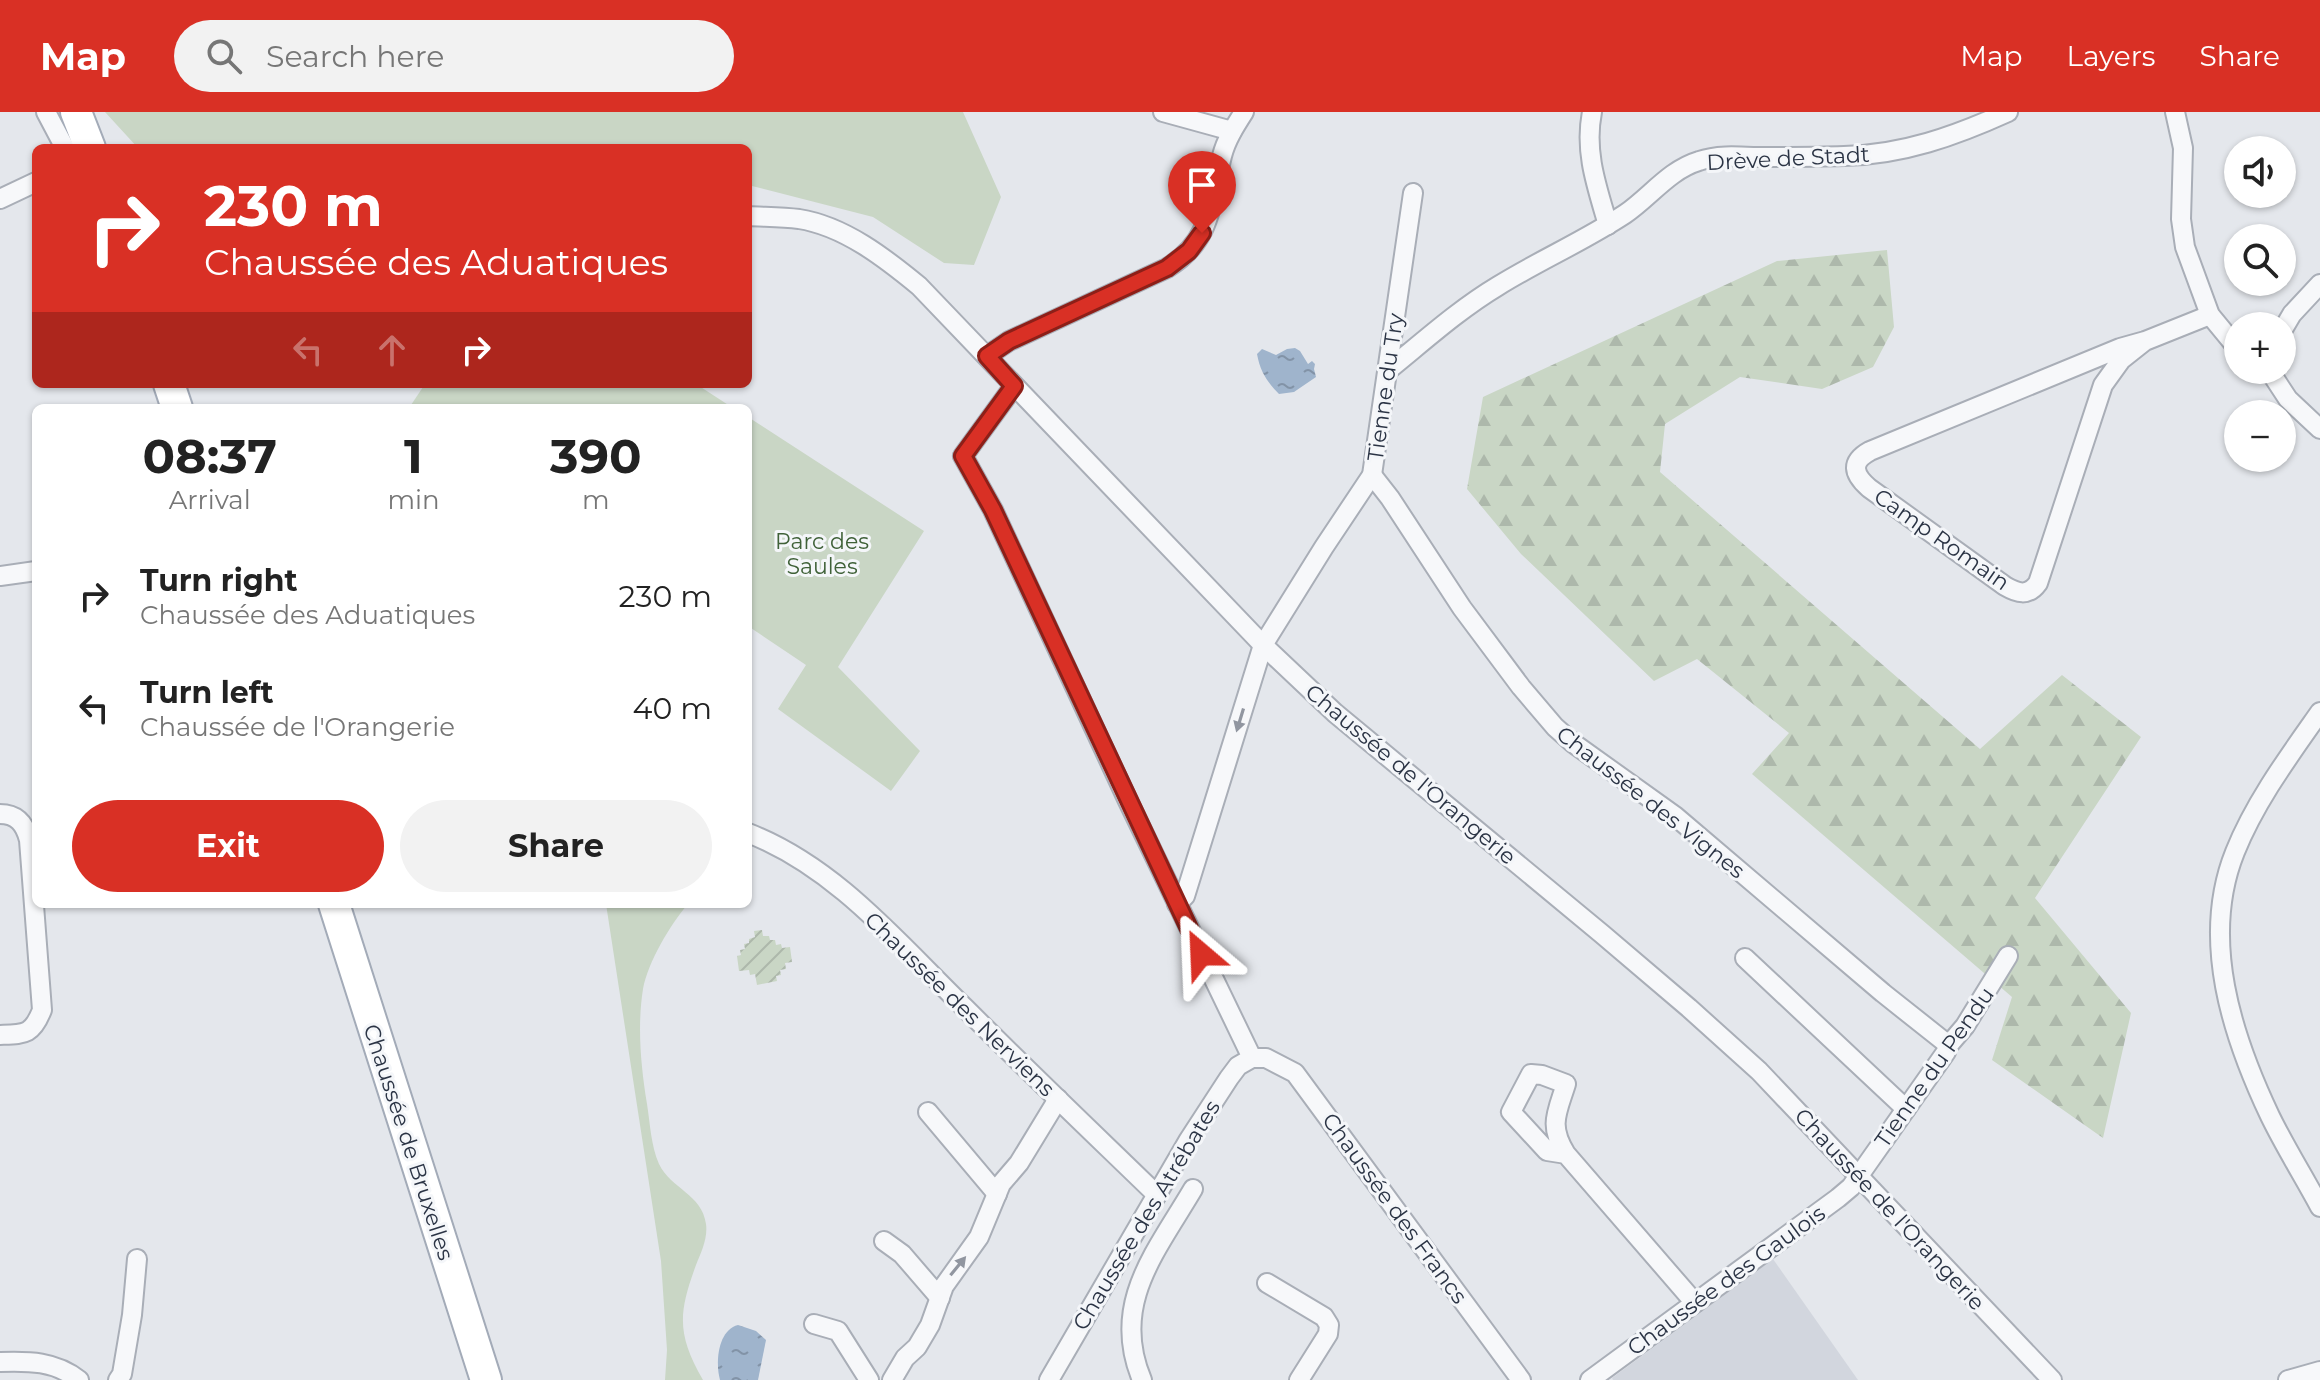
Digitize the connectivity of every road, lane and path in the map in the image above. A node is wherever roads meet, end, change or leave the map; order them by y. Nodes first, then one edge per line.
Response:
1 (46, 112) edge
2 (76, 112) edge
3 (1163, 112) edge
4 (1244, 112) edge
5 (1592, 112) edge
6 (2008, 112) edge
7 (2175, 112) edge
8 (1232, 131) junction
9 (63, 144) edge
10 (88, 144) edge
11 (32, 184) edge
12 (1413, 193) dead end
13 (0, 199) edge
14 (752, 216) edge
15 (1608, 225) junction
16 (2320, 284) edge
17 (2294, 312) edge
18 (2210, 315) junction
19 (2224, 332) edge
20 (2145, 341) junction
21 (987, 356) junction
22 (1387, 371) junction
23 (2278, 384) edge
24 (1014, 386) junction
25 (2320, 429) edge
26 (1372, 475) junction
27 (32, 572) edge
28 (0, 576) edge
29 (1263, 645) junction
30 (2320, 712) edge
31 (0, 814) edge
32 (752, 835) edge
33 (32, 879) edge
34 (1177, 904) junction
35 (34, 908) edge
36 (335, 908) edge
37 (2008, 956) dead end
38 (1745, 958) dead end
39 (0, 1035) edge
40 (1947, 1047) junction
41 (1252, 1058) junction
42 (1058, 1099) junction
43 (1906, 1109) junction
44 (928, 1112) dead end
45 (1566, 1154) dead end
46 (1858, 1176) junction
47 (1193, 1189) dead end
48 (997, 1194) junction
49 (1157, 1195) junction
50 (2320, 1207) edge
51 (1146, 1215) junction
52 (1170, 1229) junction
53 (884, 1241) dead end
54 (1128, 1246) junction
55 (137, 1259) dead end
56 (1152, 1259) junction
57 (1267, 1283) dead end
58 (940, 1298) junction
59 (1695, 1303) junction
60 (814, 1324) dead end
61 (0, 1362) edge
62 (2320, 1371) edge
63 (79, 1380) edge
64 (118, 1380) edge
65 (486, 1380) edge
66 (869, 1380) edge
67 (892, 1380) edge
68 (1049, 1380) edge
69 (1142, 1380) edge
70 (1299, 1380) edge
71 (1521, 1380) edge
72 (1590, 1380) edge
73 (2052, 1380) edge
74 (2288, 1380) edge

1 - 9 street
2 - 10 main road
3 - 8 street
4 - 8 street
5 - 15 street
6 - 15 street, Drève de Stadt
7 - 18 street
8 - 21 street
11 - 13 street
12 - 22 street, Tienne du Try
14 - 21 street, Chaussée de l'Orangerie
15 - 22 street, Drève de Stadt
16 - 17 street
18 - 19 street
18 - 20 street, Camp Romain
20 - 20 street, Camp Romain
21 - 24 street, Chaussée de l'Orangerie
22 - 26 street, Tienne du Try
23 - 25 street
24 - 29 street, Chaussée de l'Orangerie
24 - 34 street
26 - 29 street, Tienne du Try
26 - 40 street, Chaussée des Vignes
27 - 28 street
29 -> 34 street, Tienne du Try
29 - 46 street, Chaussée de l'Orangerie
30 - 50 street
31 - 33 street
32 - 42 street, Chaussée des Nerviens
34 - 41 street
35 - 39 street
36 - 65 main road, Chaussée de Bruxelles
37 - 40 street, Tienne du Pendu
38 - 43 street
40 - 43 street, Tienne du Pendu
41 - 49 street, Chaussée des Atrébates
41 - 71 street, Chaussée des Francs
42 - 48 street
42 - 49 street, Chaussée des Nerviens
43 - 46 street, Tienne du Pendu
44 - 48 street
45 - 59 street
46 - 59 street, Chaussée des Gaulois
46 - 73 street, Chaussée de l'Orangerie
47 - 52 street
58 -> 48 street
49 - 51 street, Chaussée des Atrébates
51 - 52 street
51 - 54 street, Chaussée des Atrébates
52 - 56 street
53 - 58 street
54 - 56 street
54 - 68 street, Chaussée des Atrébates
55 - 64 street
56 - 69 street
57 - 70 street
58 - 67 street
59 - 72 street, Chaussée des Gaulois
60 - 66 street
61 - 63 street
62 - 74 street

